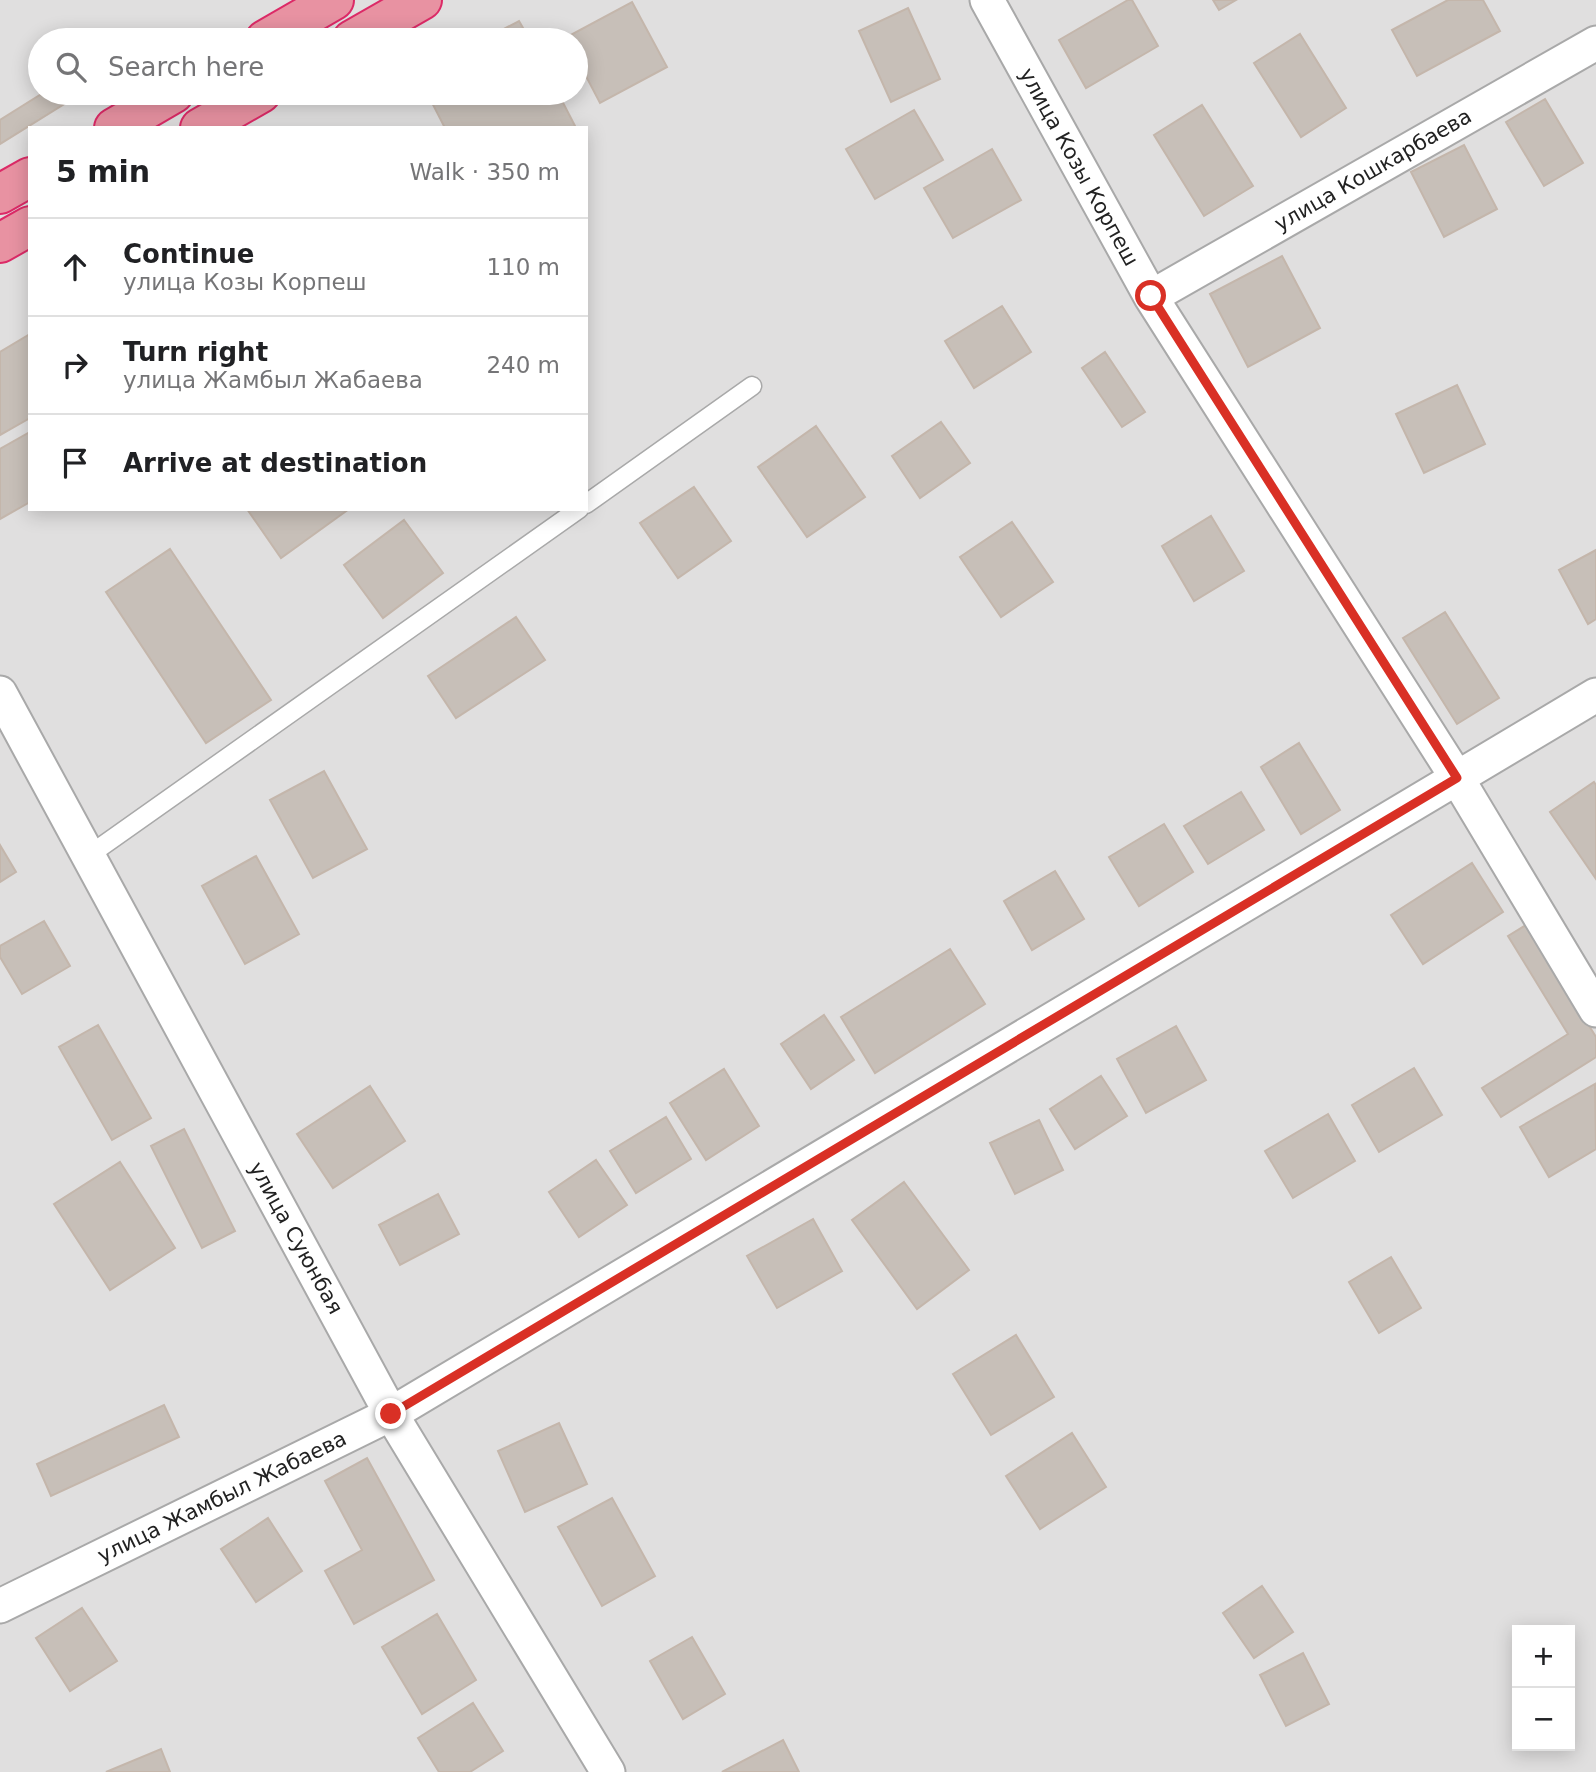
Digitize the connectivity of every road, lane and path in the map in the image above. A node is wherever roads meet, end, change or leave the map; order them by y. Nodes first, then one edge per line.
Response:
1 (334, 0) edge
2 (422, 0) edge
3 (987, 0) edge
4 (286, 28) edge
5 (373, 28) edge
6 (1596, 43) edge
7 (153, 105) edge
8 (240, 105) edge
9 (117, 126) edge
10 (203, 126) edge
11 (28, 178) edge
12 (0, 194) edge
13 (28, 227) edge
14 (0, 243) edge
15 (1151, 296) junction
16 (752, 386) dead end
17 (588, 503) edge
18 (576, 511) edge
19 (0, 693) edge
20 (1596, 695) edge
21 (1457, 778) junction
22 (88, 856) junction
23 (1596, 1010) edge
24 (391, 1414) junction
25 (0, 1606) edge
26 (608, 1772) edge

1 - 4 highway
2 - 5 highway
3 - 15 street, улица Козы Корпеш
6 - 15 street, улица Кошкарбаева
7 - 9 highway
8 - 10 highway
11 - 12 highway
13 - 14 highway
15 - 21 street, улица Козы Корпеш
16 - 17 lane
18 - 22 lane
19 - 22 street, улица Суюнбая
20 - 21 street, улица Жамбыл Жабаева
21 - 23 street, улица Козы Корпеш
21 - 24 street, улица Жамбыл Жабаева
22 - 24 street, улица Суюнбая
24 - 25 street, улица Жамбыл Жабаева
24 - 26 street, улица Суюнбая

